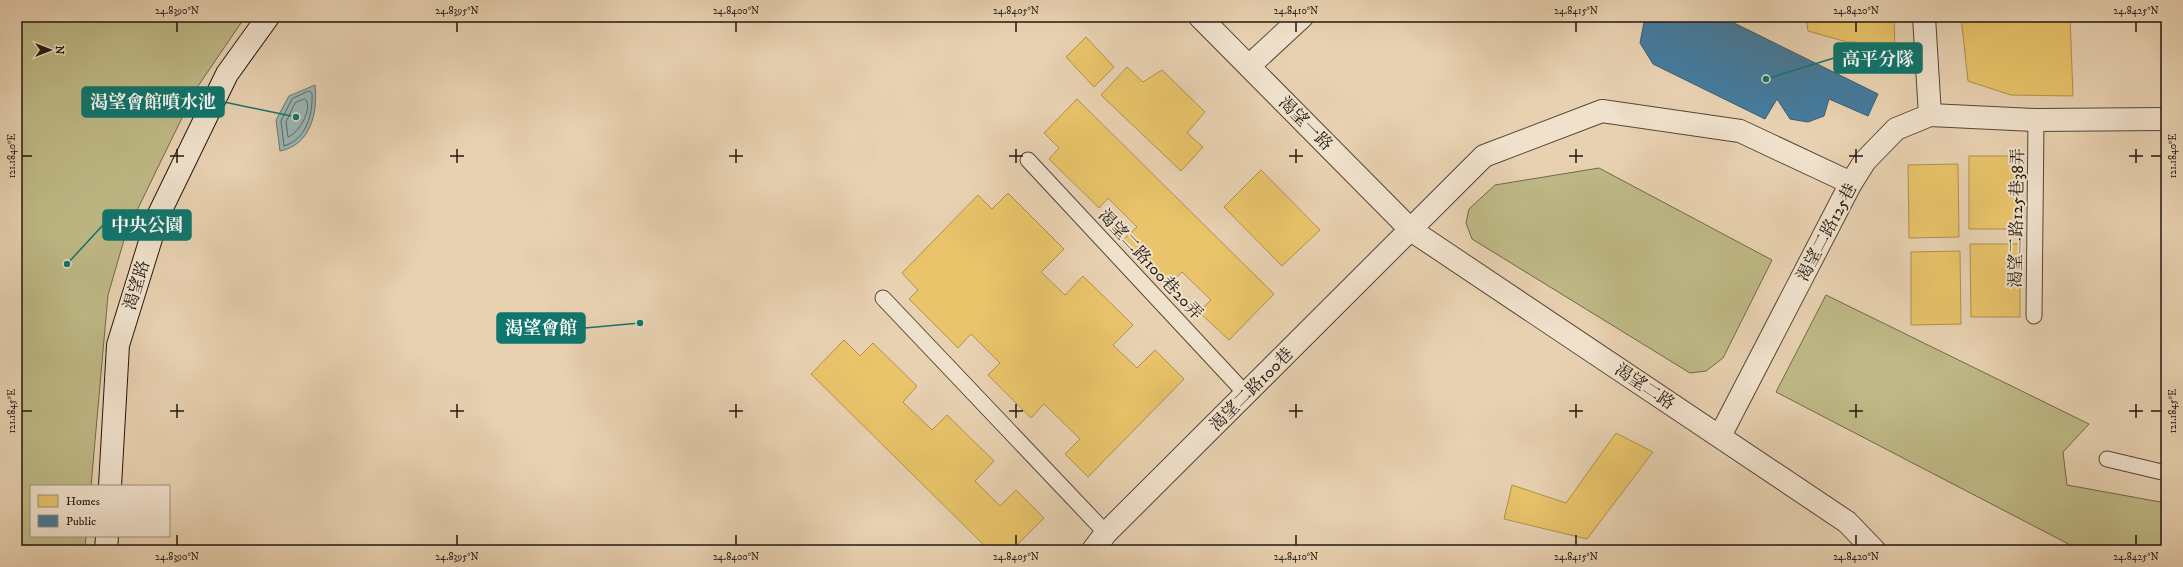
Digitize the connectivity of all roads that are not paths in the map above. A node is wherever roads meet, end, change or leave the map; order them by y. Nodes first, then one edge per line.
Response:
1 (268, 17) edge
2 (1200, 17) edge
3 (1302, 17) edge
4 (1924, 17) edge
5 (1249, 66) junction
6 (1930, 115) junction
7 (2166, 119) edge
8 (2036, 120) junction
9 (1028, 160) dead end
10 (1851, 183) junction
11 (1411, 230) junction
12 (883, 298) dead end
13 (2034, 316) dead end
14 (1246, 394) junction
15 (1720, 436) junction
16 (2107, 459) dead end
17 (2166, 473) edge
18 (110, 485) edge
19 (1106, 533) junction
20 (107, 537) edge
21 (106, 550) edge
22 (1093, 550) edge
23 (1874, 550) edge

1 - 18 street, 渴望路
2 - 5 street, 渴望一路
3 - 5 street
4 - 6 street
5 - 11 street, 渴望一路
6 - 8 street, 渴望二路125巷
6 - 10 street, 渴望二路125巷
7 - 8 street, 渴望二路125巷
8 - 13 lane, 渴望二路125巷38弄
9 - 14 lane, 渴望二路100巷20弄
10 - 11 street, 渴望二路100巷
10 - 15 street, 渴望二路125巷
11 - 14 street, 渴望二路100巷
11 - 15 street, 渴望二路
12 - 19 lane
14 - 19 street, 渴望二路100巷
15 - 23 street, 渴望二路
16 - 17 lane
19 - 22 street, 渴望二路100巷
20 - 21 street

